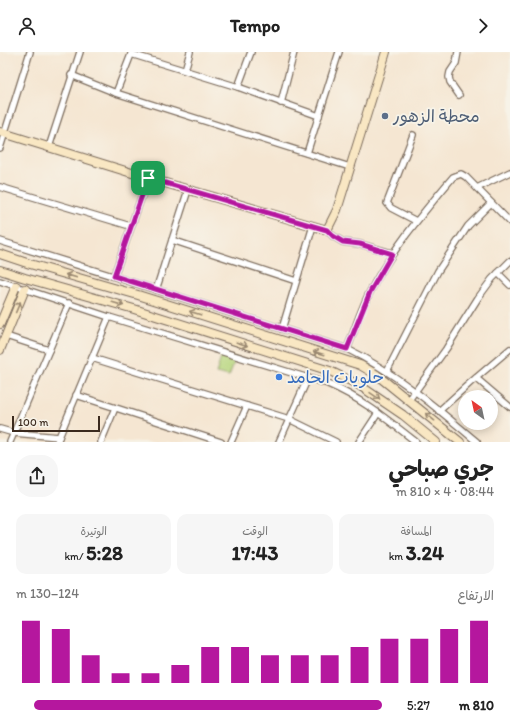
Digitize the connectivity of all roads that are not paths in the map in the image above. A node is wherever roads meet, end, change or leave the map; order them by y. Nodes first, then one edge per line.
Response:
1 (30, 52) edge
2 (80, 52) edge
3 (190, 52) edge
4 (251, 52) edge
5 (294, 52) edge
6 (339, 52) edge
7 (386, 52) edge
8 (458, 52) edge
9 (132, 53) edge
10 (185, 70) junction
11 (71, 75) junction
12 (238, 87) junction
13 (116, 93) junction
14 (459, 95) dead end
15 (281, 103) junction
16 (320, 116) junction
17 (3, 133) edge
18 (413, 135) dead end
19 (0, 148) edge
20 (49, 148) junction
21 (307, 153) junction
22 (350, 166) junction
23 (510, 172) edge
24 (148, 178) junction
25 (0, 187) edge
26 (477, 188) junction
27 (188, 190) junction
28 (491, 203) junction
29 (416, 221) junction
30 (510, 222) edge
31 (130, 226) junction
32 (314, 226) junction
33 (327, 230) junction
34 (172, 240) junction
35 (0, 241) edge
36 (0, 254) edge
37 (392, 254) junction
38 (510, 261) edge
39 (0, 270) edge
40 (498, 273) junction
41 (114, 276) junction
42 (0, 281) edge
43 (296, 281) junction
44 (510, 285) edge
45 (16, 286) junction
46 (25, 289) junction
47 (156, 290) junction
48 (69, 303) junction
49 (238, 315) junction
50 (109, 317) junction
51 (0, 324) edge
52 (234, 326) junction
53 (282, 329) junction
54 (6, 336) junction
55 (347, 349) junction
56 (510, 349) edge
57 (0, 350) edge
58 (49, 350) junction
59 (92, 358) junction
60 (387, 371) junction
61 (308, 378) junction
62 (476, 378) junction
63 (415, 393) junction
64 (76, 395) junction
65 (410, 400) junction
66 (247, 406) junction
67 (510, 407) edge
68 (115, 408) junction
69 (440, 411) junction
70 (378, 413) junction
71 (289, 419) junction
72 (0, 429) edge
73 (14, 433) junction
74 (58, 440) edge
75 (10, 442) edge
76 (101, 442) edge
77 (221, 442) edge
78 (231, 442) edge
79 (279, 442) edge
80 (336, 442) edge
81 (359, 442) edge
82 (416, 442) edge
83 (436, 442) edge
84 (460, 442) edge
85 (477, 442) edge

1 - 17 street
2 - 11 street
3 - 10 street
4 - 12 street
5 - 15 street
6 - 16 street
7 - 22 main road
8 - 14 street
9 - 10 street
9 - 13 street
10 - 12 street
11 - 13 street
11 - 20 street
12 - 15 street
13 - 21 street
15 - 16 street
16 - 21 street
17 - 19 street
17 - 20 main road
18 - 29 street
20 - 24 main road
21 - 22 street
22 - 33 main road
23 - 26 street
24 - 27 main road
24 - 31 street
25 - 31 street
26 - 28 street
26 - 29 street
27 - 32 main road
27 - 34 street
28 - 30 street
28 - 60 street
29 - 37 street
31 - 41 street
32 - 33 main road
32 - 43 street
33 - 37 street
34 - 43 street
34 - 47 street
35 - 41 street
52 -> 36 main road
37 - 55 street
38 - 40 street
39 -> 83 main road
40 - 44 street
40 - 63 street
41 - 47 street
42 - 45 street
43 - 53 street
45 - 46 street
45 - 51 main road
46 - 48 street
54 -> 46 main road
47 - 49 street
48 - 50 street
48 - 58 street
49 - 52 street
49 - 53 street
50 - 59 street
50 - 61 street
65 -> 52 main road
53 - 55 street
54 - 57 main road
54 - 58 street
55 - 60 street
56 - 62 street
58 - 73 street
59 - 64 street
59 - 66 street
60 - 63 street
61 - 70 street
61 - 71 street
62 - 67 street
62 - 69 street
63 - 65 street
63 - 69 street
64 - 68 street
64 - 74 street
84 -> 65 main road
66 - 71 street
66 - 78 street
68 - 76 street
68 - 77 street
69 - 85 street
70 - 81 street
70 - 82 street
71 - 79 street
71 - 80 street
72 - 73 street
73 - 74 street
73 - 75 street

